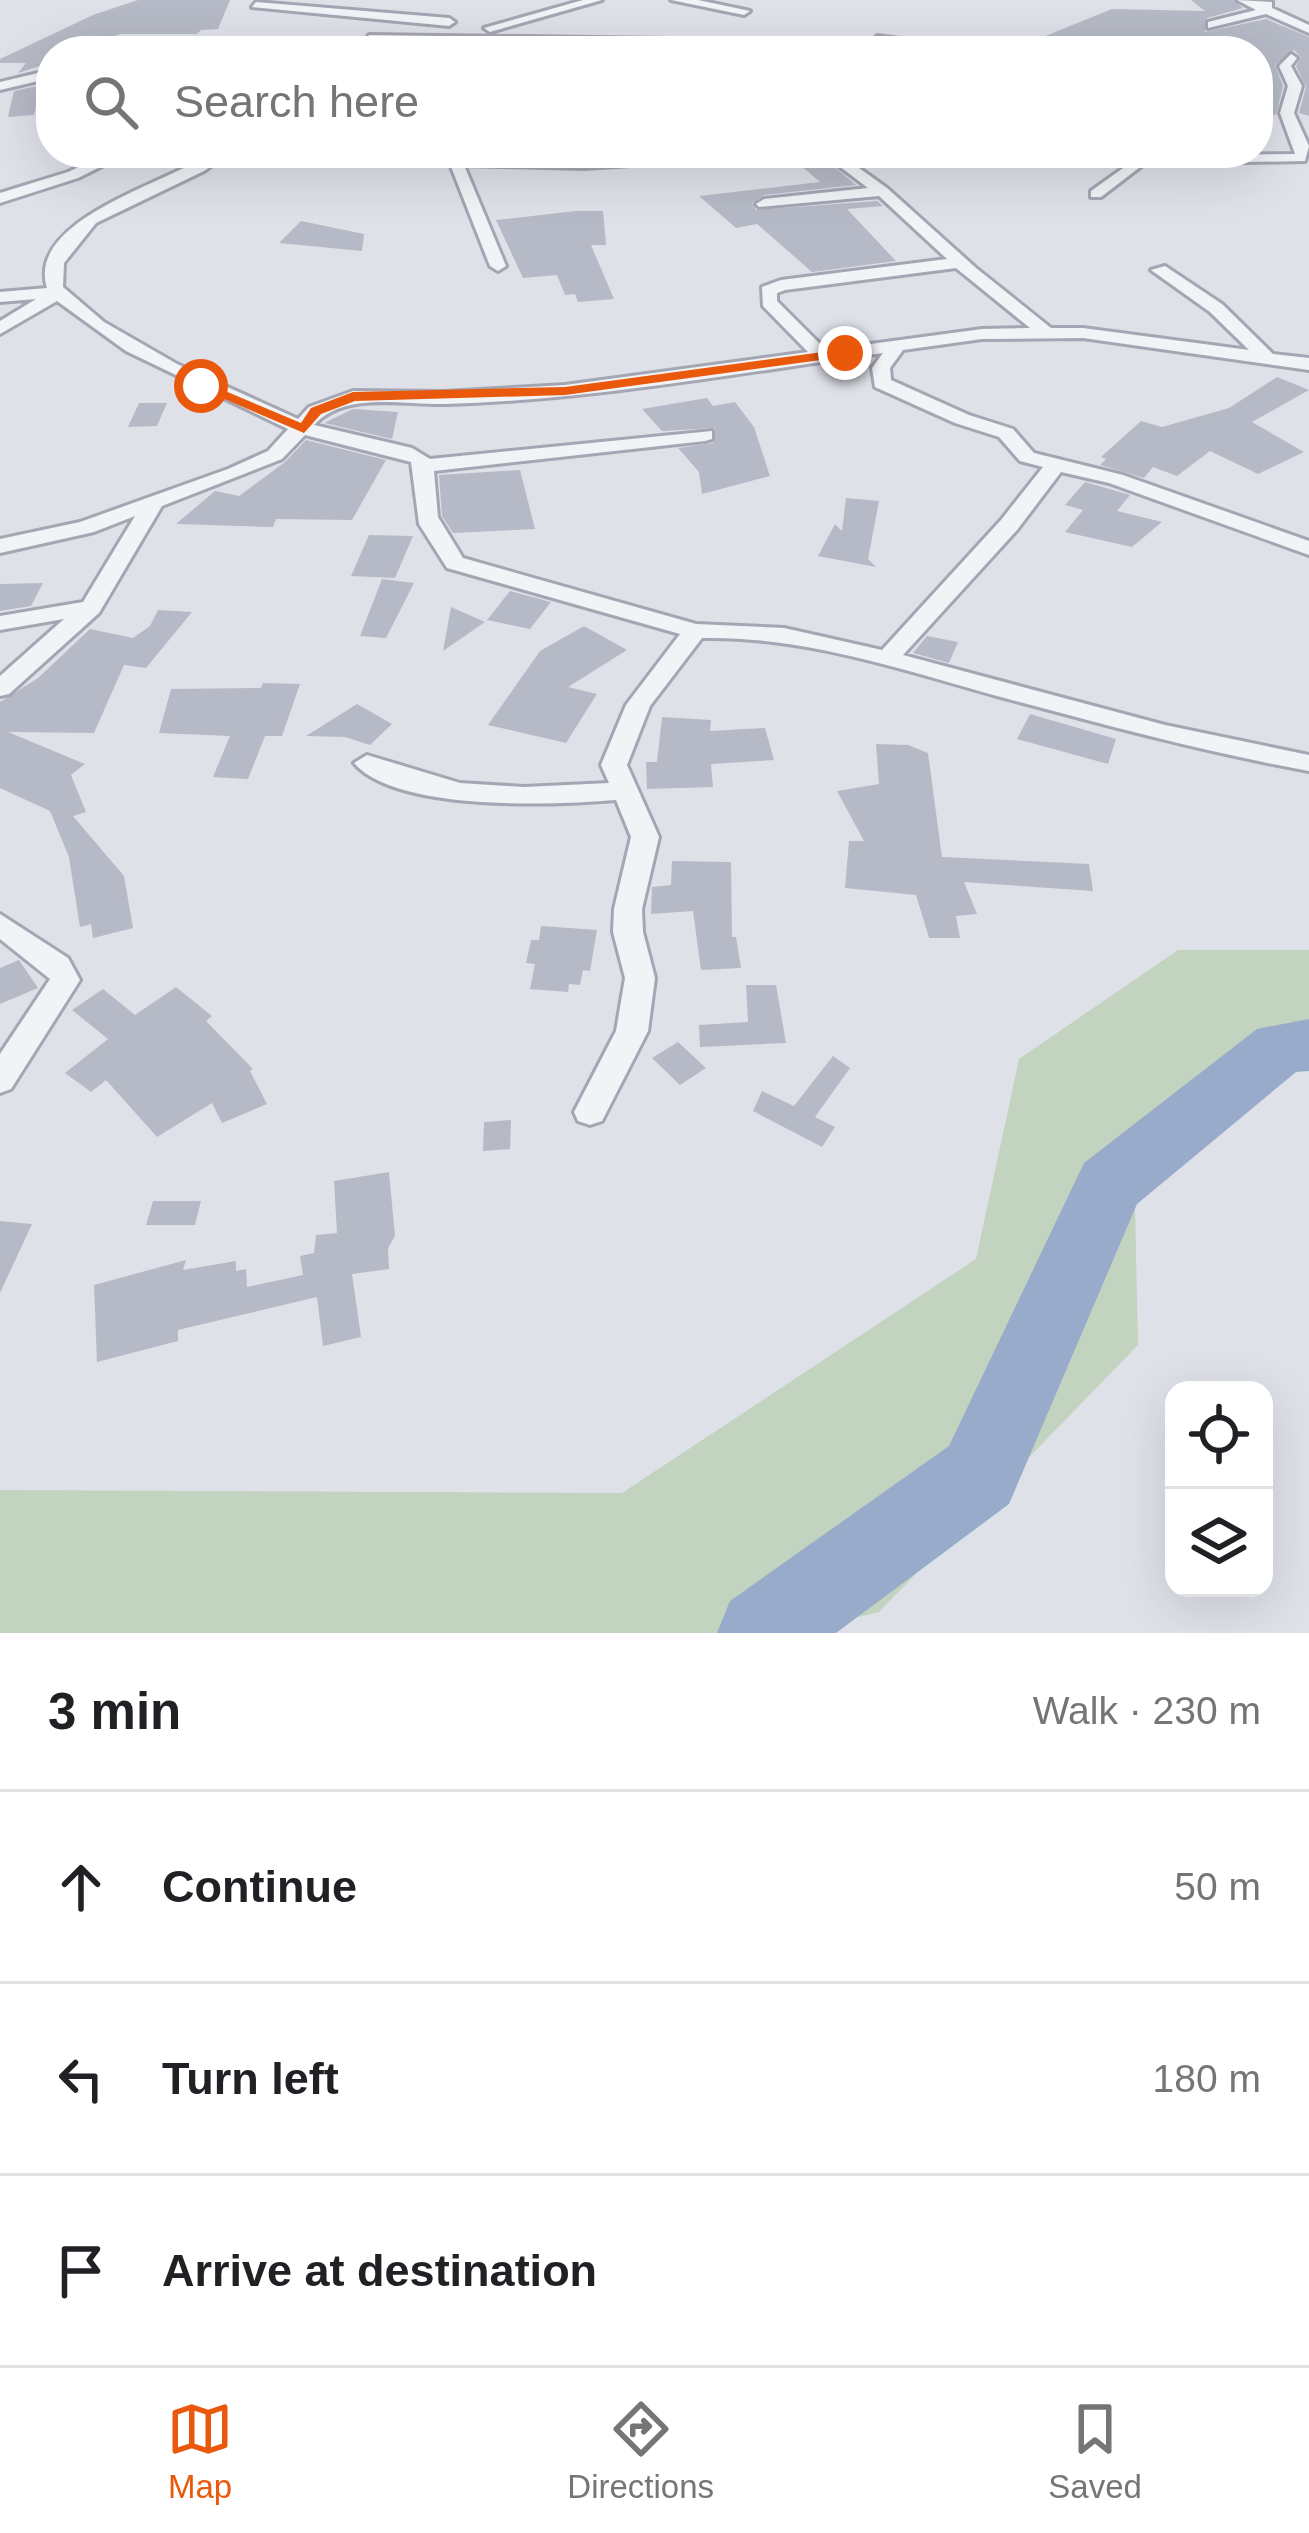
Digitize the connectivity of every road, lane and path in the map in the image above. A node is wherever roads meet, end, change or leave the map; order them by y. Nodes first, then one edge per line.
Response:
1 (596, 0) edge
2 (677, 0) edge
3 (1243, 0) edge
4 (258, 3) edge
5 (1268, 6) edge
6 (744, 11) dead end
7 (1212, 25) dead end
8 (490, 28) junction
9 (1309, 29) edge
10 (248, 36) edge
11 (504, 36) edge
12 (1309, 58) edge
13 (36, 78) edge
14 (0, 86) edge
15 (1273, 160) edge
16 (90, 168) edge
17 (199, 168) edge
18 (458, 168) edge
19 (850, 168) edge
20 (1130, 168) edge
21 (882, 191) junction
22 (1096, 194) dead end
23 (0, 198) edge
24 (764, 204) dead end
25 (958, 262) junction
26 (498, 266) dead end
27 (1159, 269) dead end
28 (58, 293) junction
29 (0, 297) edge
30 (0, 329) edge
31 (1043, 331) junction
32 (895, 349) junction
33 (821, 356) junction
34 (1268, 359) junction
35 (1309, 364) edge
36 (304, 429) junction
37 (705, 435) dead end
38 (424, 466) junction
39 (1055, 466) junction
40 (154, 503) junction
41 (0, 546) edge
42 (1309, 548) edge
43 (91, 608) junction
44 (0, 623) edge
45 (695, 631) junction
46 (889, 656) junction
47 (0, 689) edge
48 (367, 763) dead end
49 (1309, 763) edge
50 (622, 791) junction
51 (0, 924) edge
52 (0, 1080) edge
53 (590, 1112) dead end

1 - 8 street
2 - 6 street
3 - 5 street
4 - 8 street
4 - 10 street
5 - 7 street
5 - 9 street
8 - 11 street
12 - 15 street
13 - 14 street
16 - 23 street
17 - 28 street
18 - 26 street
19 - 21 street
20 - 22 street
21 - 24 street
21 - 25 street
25 - 31 street
25 - 33 street
27 - 34 street
28 - 29 street
28 - 30 street
28 - 36 street
31 - 32 street
31 - 34 street
32 - 33 street
32 - 39 street
33 - 36 street
34 - 35 street
36 - 38 street
36 - 40 street
37 - 38 street
38 - 45 street
39 - 42 street
39 - 46 street
40 - 41 street
40 - 43 street
43 - 44 street
43 - 47 street
45 - 46 street
45 - 50 street
46 - 49 street
48 - 50 street
50 - 53 street
51 - 52 street

